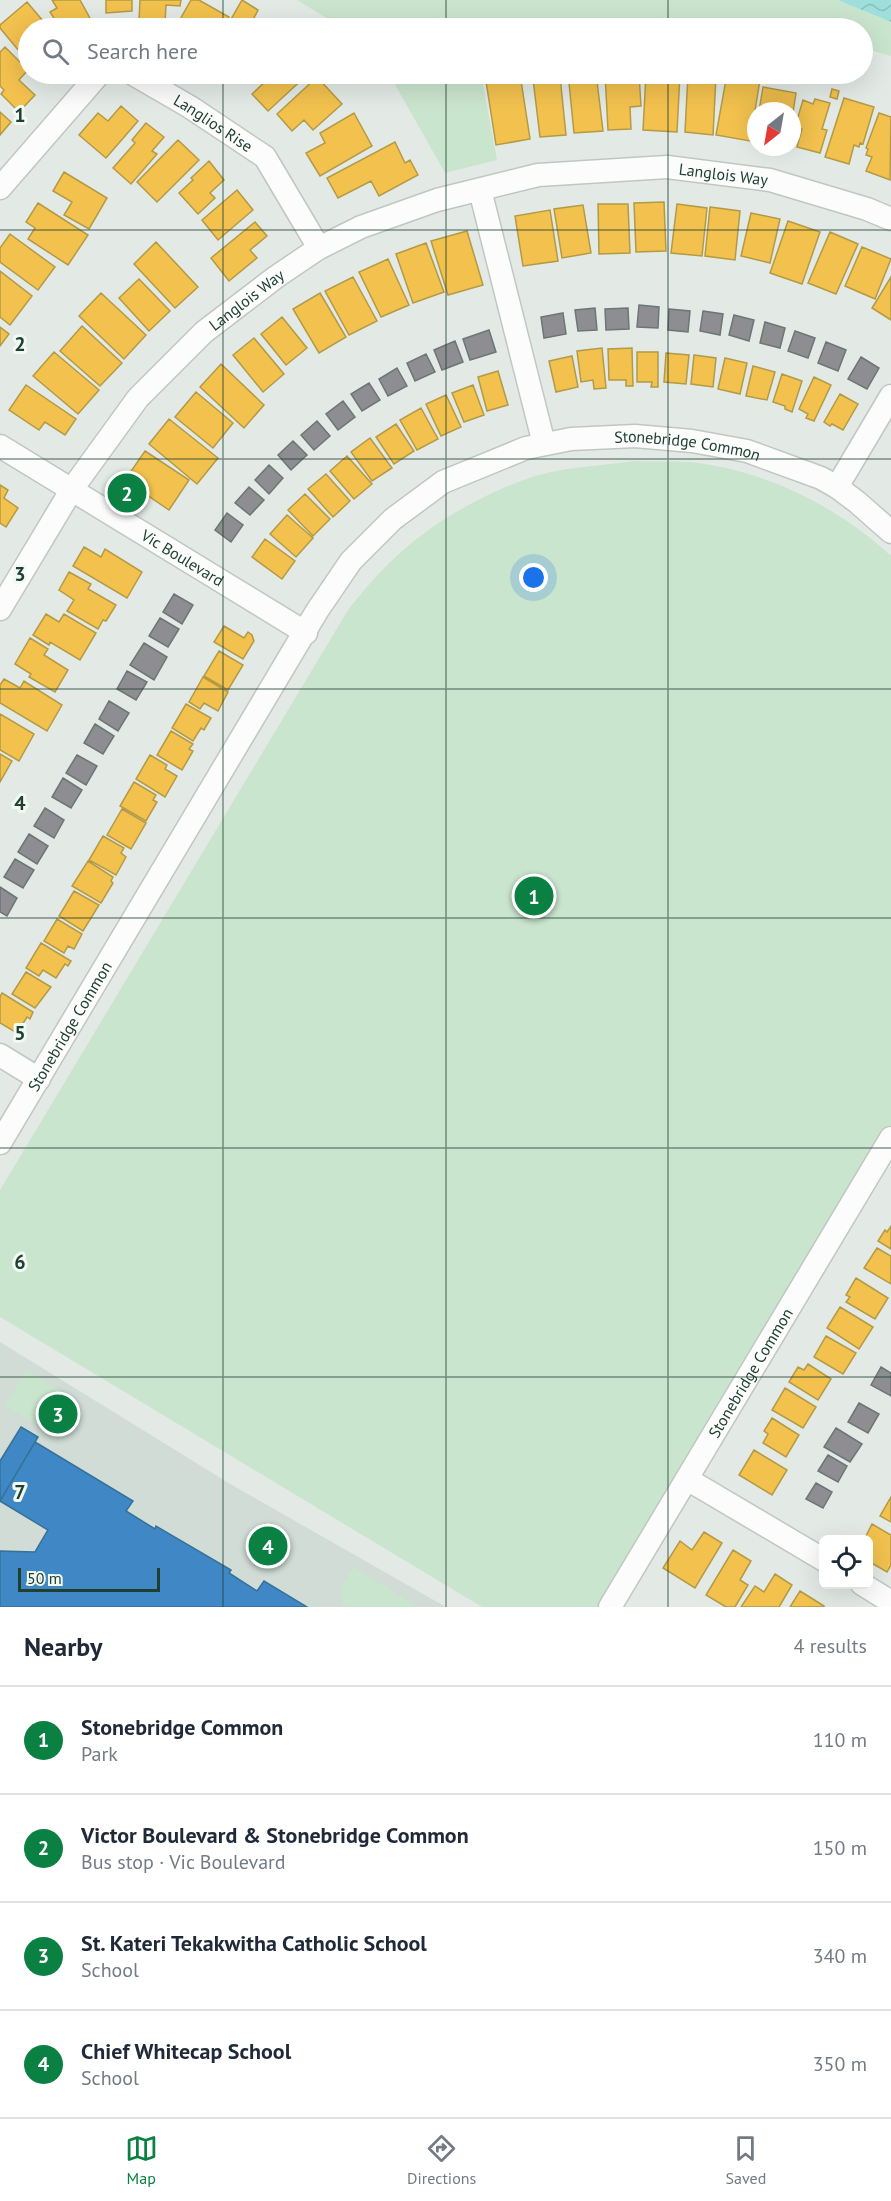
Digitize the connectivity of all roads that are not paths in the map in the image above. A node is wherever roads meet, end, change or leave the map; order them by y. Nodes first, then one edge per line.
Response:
1 (90, 84) edge
2 (150, 84) edge
3 (0, 188) edge
4 (480, 190) junction
5 (891, 219) edge
6 (319, 248) junction
7 (891, 396) edge
8 (544, 444) junction
9 (0, 446) edge
10 (837, 487) junction
11 (72, 489) junction
12 (891, 532) edge
13 (0, 609) edge
14 (306, 633) junction
15 (0, 1055) edge
16 (39, 1079) junction
17 (891, 1138) edge
18 (0, 1143) edge
19 (687, 1479) junction
20 (819, 1557) edge
21 (870, 1589) edge
22 (891, 1602) edge
23 (610, 1607) edge

1 - 3 street
2 - 6 street, Langlios Rise
4 - 5 street, Langlois Way
4 - 6 street, Langlois Way
4 - 8 street
6 - 11 street, Langlois Way
7 - 10 street
8 - 10 street, Stonebridge Common
8 - 14 street, Stonebridge Common
9 - 11 street, Vic Boulevard
10 - 12 street, Stonebridge Common
11 - 13 street, Langlois Way
11 - 14 street, Vic Boulevard
14 - 16 street, Stonebridge Common
15 - 16 street
16 - 18 street, Stonebridge Common
17 - 19 street, Stonebridge Common
19 - 20 street
19 - 23 street, Stonebridge Common
21 - 22 street

